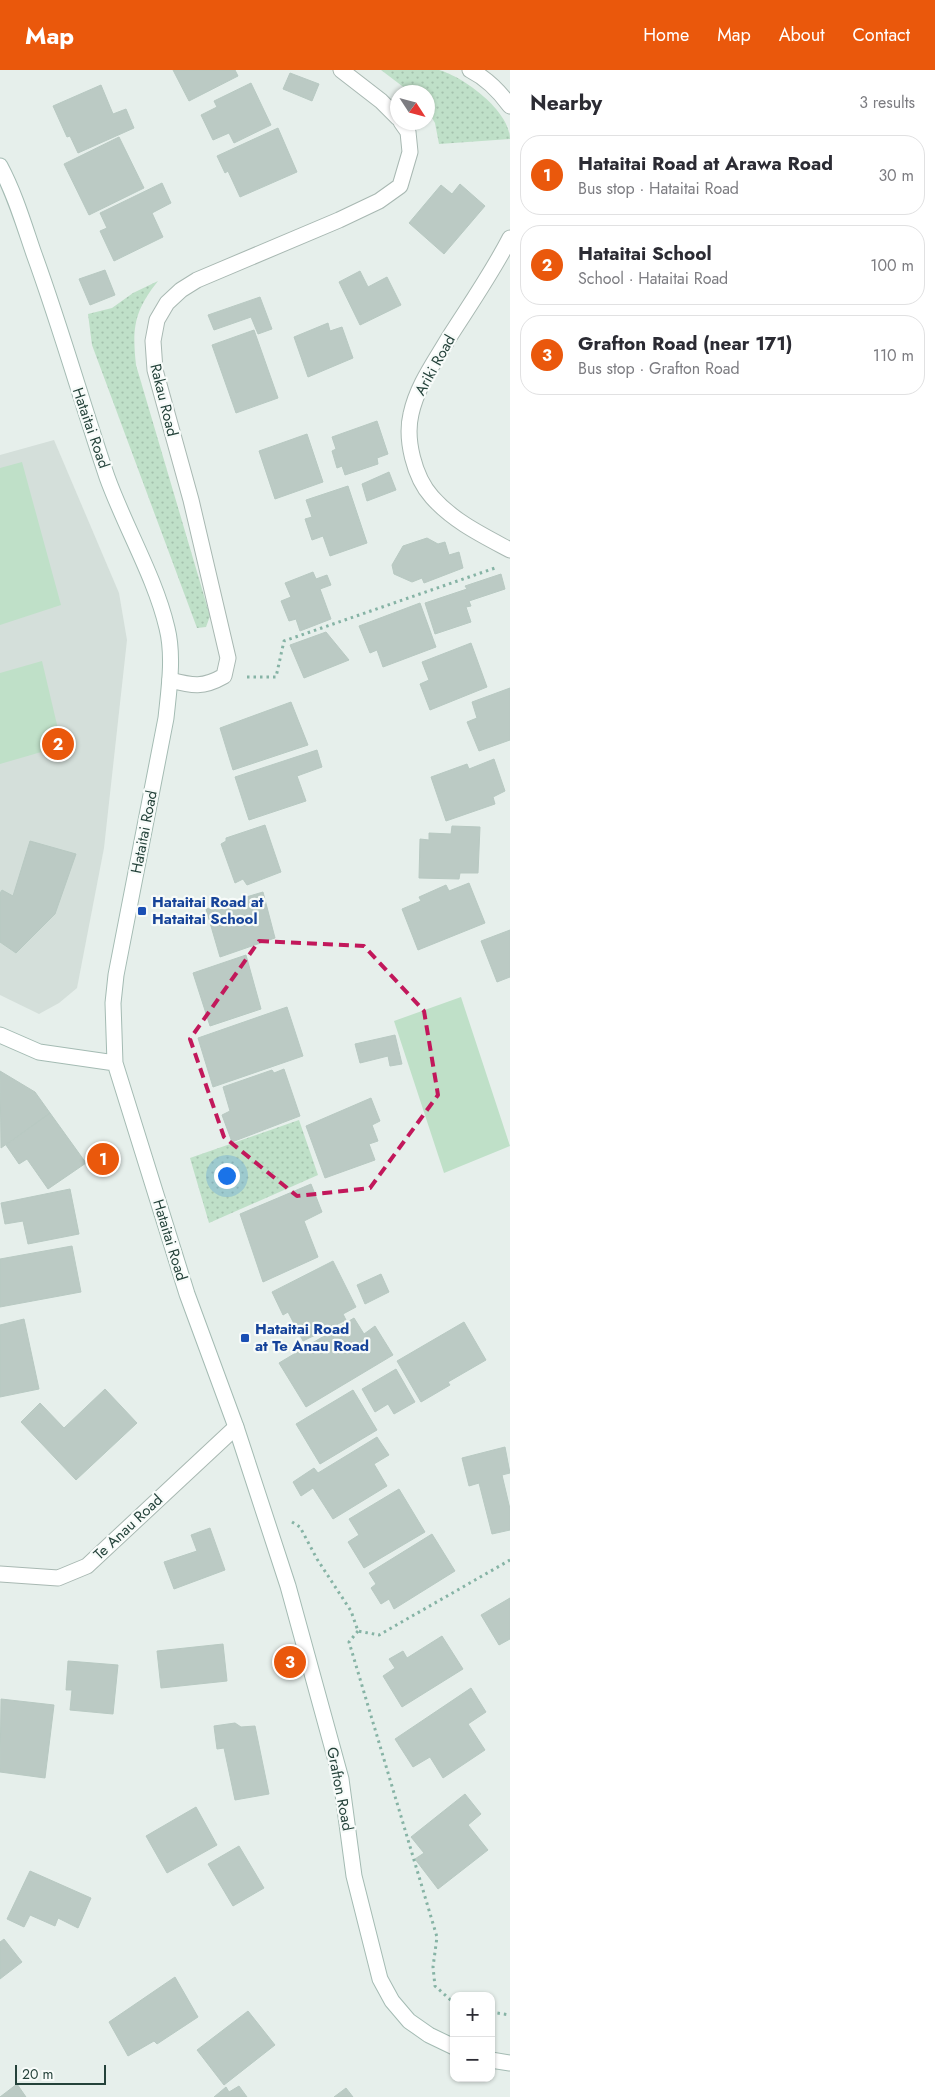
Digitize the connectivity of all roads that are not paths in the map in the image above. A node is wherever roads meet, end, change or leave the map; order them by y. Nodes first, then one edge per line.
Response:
1 (341, 70) edge
2 (470, 70) edge
3 (510, 106) edge
4 (390, 110) edge
5 (407, 130) edge
6 (0, 166) edge
7 (510, 238) edge
8 (510, 550) edge
9 (170, 680) junction
10 (0, 1035) edge
11 (115, 1063) junction
12 (236, 1427) junction
13 (261, 1503) joint
14 (0, 1574) edge
15 (450, 2045) edge
16 (495, 2061) edge
17 (510, 2063) edge

1 - 4 street
2 - 3 street
5 - 9 street, Rakau Road
6 - 9 street, Hataitai Road
7 - 8 street, Ariki Road
9 - 11 street, Hataitai Road
10 - 11 street
11 - 12 street, Hataitai Road
12 - 13 street, Hataitai Road
12 - 14 street, Te Anau Road
13 - 15 street, Grafton Road
16 - 17 street

